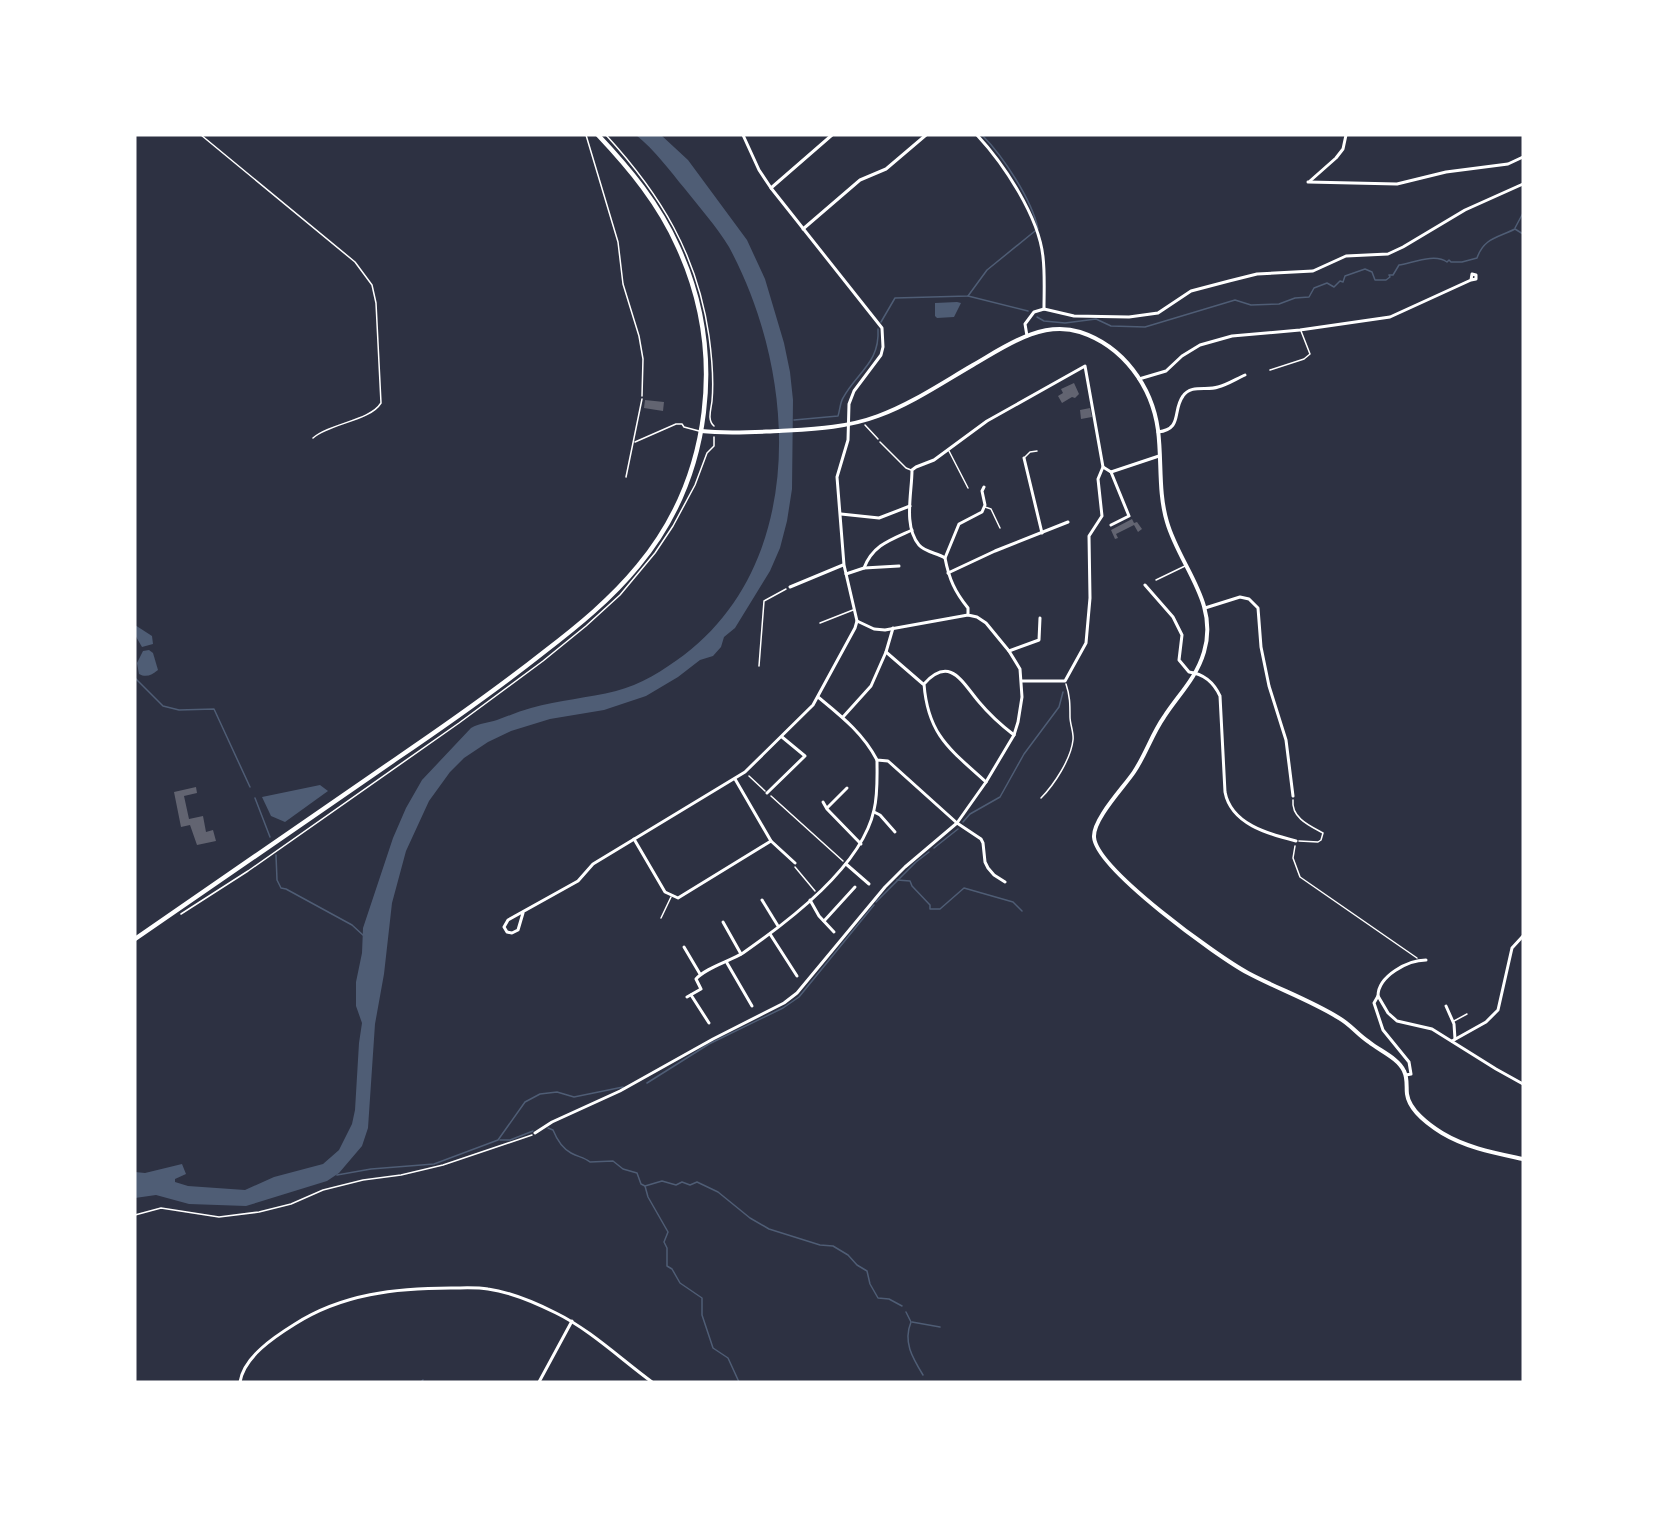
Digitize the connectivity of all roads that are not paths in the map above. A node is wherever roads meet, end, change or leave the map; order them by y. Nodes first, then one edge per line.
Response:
1 (201, 135) edge
2 (598, 135) edge
3 (743, 135) edge
4 (832, 135) edge
5 (926, 135) edge
6 (977, 135) edge
7 (1346, 135) edge
8 (1523, 157) edge
9 (1523, 184) edge
10 (771, 188) junction
11 (802, 229) junction
12 (1471, 280) dead end
13 (1044, 309) junction
14 (1300, 330) junction
15 (1027, 336) junction
16 (1270, 370) dead end
17 (1245, 375) dead end
18 (1139, 379) junction
19 (642, 399) road end
20 (848, 424) junction
21 (701, 431) junction
22 (1158, 432) junction
23 (313, 438) dead end
24 (634, 442) junction
25 (880, 442) road end
26 (948, 450) junction
27 (1037, 451) dead end
28 (1160, 456) junction
29 (1024, 458) joint
30 (1102, 467) junction
31 (912, 470) junction
32 (1112, 472) junction
33 (626, 477) dead end
34 (984, 487) dead end
35 (968, 488) dead end
36 (910, 506) junction
37 (984, 507) junction
38 (841, 514) junction
39 (1068, 522) dead end
40 (1111, 525) dead end
41 (1000, 528) dead end
42 (912, 530) junction
43 (1042, 533) junction
44 (945, 558) junction
45 (844, 565) junction
46 (1187, 565) junction
47 (899, 566) dead end
48 (864, 568) junction
49 (948, 573) junction
50 (846, 574) junction
51 (1156, 580) dead end
52 (1145, 585) dead end
53 (790, 587) road end
54 (1205, 608) junction
55 (854, 609) junction
56 (968, 615) junction
57 (1040, 618) dead end
58 (856, 621) junction
59 (820, 623) dead end
60 (893, 628) junction
61 (1009, 651) junction
62 (886, 652) junction
63 (1196, 673) junction
64 (1022, 681) junction
65 (924, 684) junction
66 (818, 697) junction
67 (843, 717) junction
68 (1014, 735) junction
69 (782, 737) junction
70 (877, 760) junction
71 (735, 779) junction
72 (986, 782) junction
73 (847, 788) dead end
74 (768, 793) dead end
75 (1293, 796) road end
76 (823, 802) dead end
77 (827, 809) junction
78 (874, 812) junction
79 (957, 823) junction
80 (895, 832) dead end
81 (634, 839) junction
82 (771, 841) junction
83 (1296, 841) road end
84 (861, 844) junction
85 (795, 863) road end
86 (846, 864) junction
87 (1005, 882) dead end
88 (869, 884) dead end
89 (855, 887) dead end
90 (671, 896) junction
91 (762, 900) dead end
92 (810, 900) junction
93 (523, 913) junction
94 (661, 918) dead end
95 (824, 921) junction
96 (723, 922) dead end
97 (779, 927) junction
98 (834, 932) dead end
99 (770, 934) junction
100 (1523, 936) edge
101 (135, 939) edge
102 (684, 947) dead end
103 (741, 954) junction
104 (1426, 960) dead end
105 (727, 963) junction
106 (700, 974) junction
107 (797, 976) dead end
108 (692, 995) junction
109 (1378, 996) junction
110 (687, 997) dead end
111 (752, 1006) dead end
112 (1446, 1006) dead end
113 (1467, 1014) dead end
114 (1453, 1022) junction
115 (709, 1023) dead end
116 (1453, 1040) junction
117 (1406, 1075) junction
118 (1523, 1084) edge
119 (535, 1133) road end
120 (1523, 1159) edge
121 (572, 1322) junction
122 (240, 1382) edge
123 (539, 1382) edge
124 (652, 1382) edge

1 - 23 lane
2 - 21 main road
3 - 10 street
4 - 10 street
5 - 11 street
6 - 13 street
7 - 8 street
9 - 13 street
10 - 11 street
11 - 20 street
12 - 14 street
13 - 15 street
14 - 16 lane
14 - 18 street
15 - 18 street
15 - 20 street
17 - 22 street
18 - 22 street
19 - 24 lane
20 - 21 street
20 - 38 street
21 - 24 lane
21 - 101 main road
22 - 28 street
24 - 33 lane
25 - 31 lane
26 - 30 street
26 - 31 street
26 - 35 lane
27 - 29 lane
28 - 32 street
28 - 46 street
29 - 43 street
30 - 32 street
30 - 64 street
31 - 36 street
32 - 40 street
34 - 37 street
36 - 38 street
36 - 42 street
37 - 41 lane
37 - 44 street
38 - 45 street
39 - 43 street
42 - 44 street
42 - 48 street
43 - 49 street
44 - 49 street
45 - 50 street
45 - 53 street
46 - 51 lane
46 - 54 street
47 - 48 street
48 - 50 street
49 - 56 street
50 - 55 street
52 - 63 street
54 - 63 street
54 - 75 street
55 - 58 street
55 - 59 lane
56 - 60 street
56 - 61 street
57 - 61 street
58 - 60 street
58 - 66 street
60 - 62 street
61 - 64 street
62 - 65 street
62 - 67 street
63 - 83 street
63 - 117 street
64 - 68 street
65 - 68 street
65 - 72 street
66 - 67 street
66 - 69 street
67 - 70 street
68 - 72 street
69 - 71 street
69 - 74 street
70 - 78 street
70 - 79 street
71 - 81 street
71 - 82 street
72 - 79 street
73 - 77 street
76 - 77 street
77 - 84 street
78 - 80 street
78 - 84 street
79 - 87 street
79 - 119 street
81 - 90 street
81 - 93 street
82 - 85 street
82 - 90 street
84 - 86 street
86 - 88 street
86 - 92 street
89 - 95 street
90 - 94 lane
91 - 97 street
92 - 95 street
92 - 97 street
93 - 93 street
95 - 98 street
96 - 103 street
97 - 99 street
99 - 103 street
99 - 107 street
100 - 116 street
102 - 106 street
103 - 105 street
104 - 109 street
105 - 106 street
105 - 111 street
106 - 108 street
108 - 110 street
108 - 115 street
109 - 116 street
109 - 117 street
112 - 114 street
113 - 114 lane
114 - 116 street
116 - 118 street
117 - 120 street
121 - 122 street
121 - 123 street
121 - 124 street

